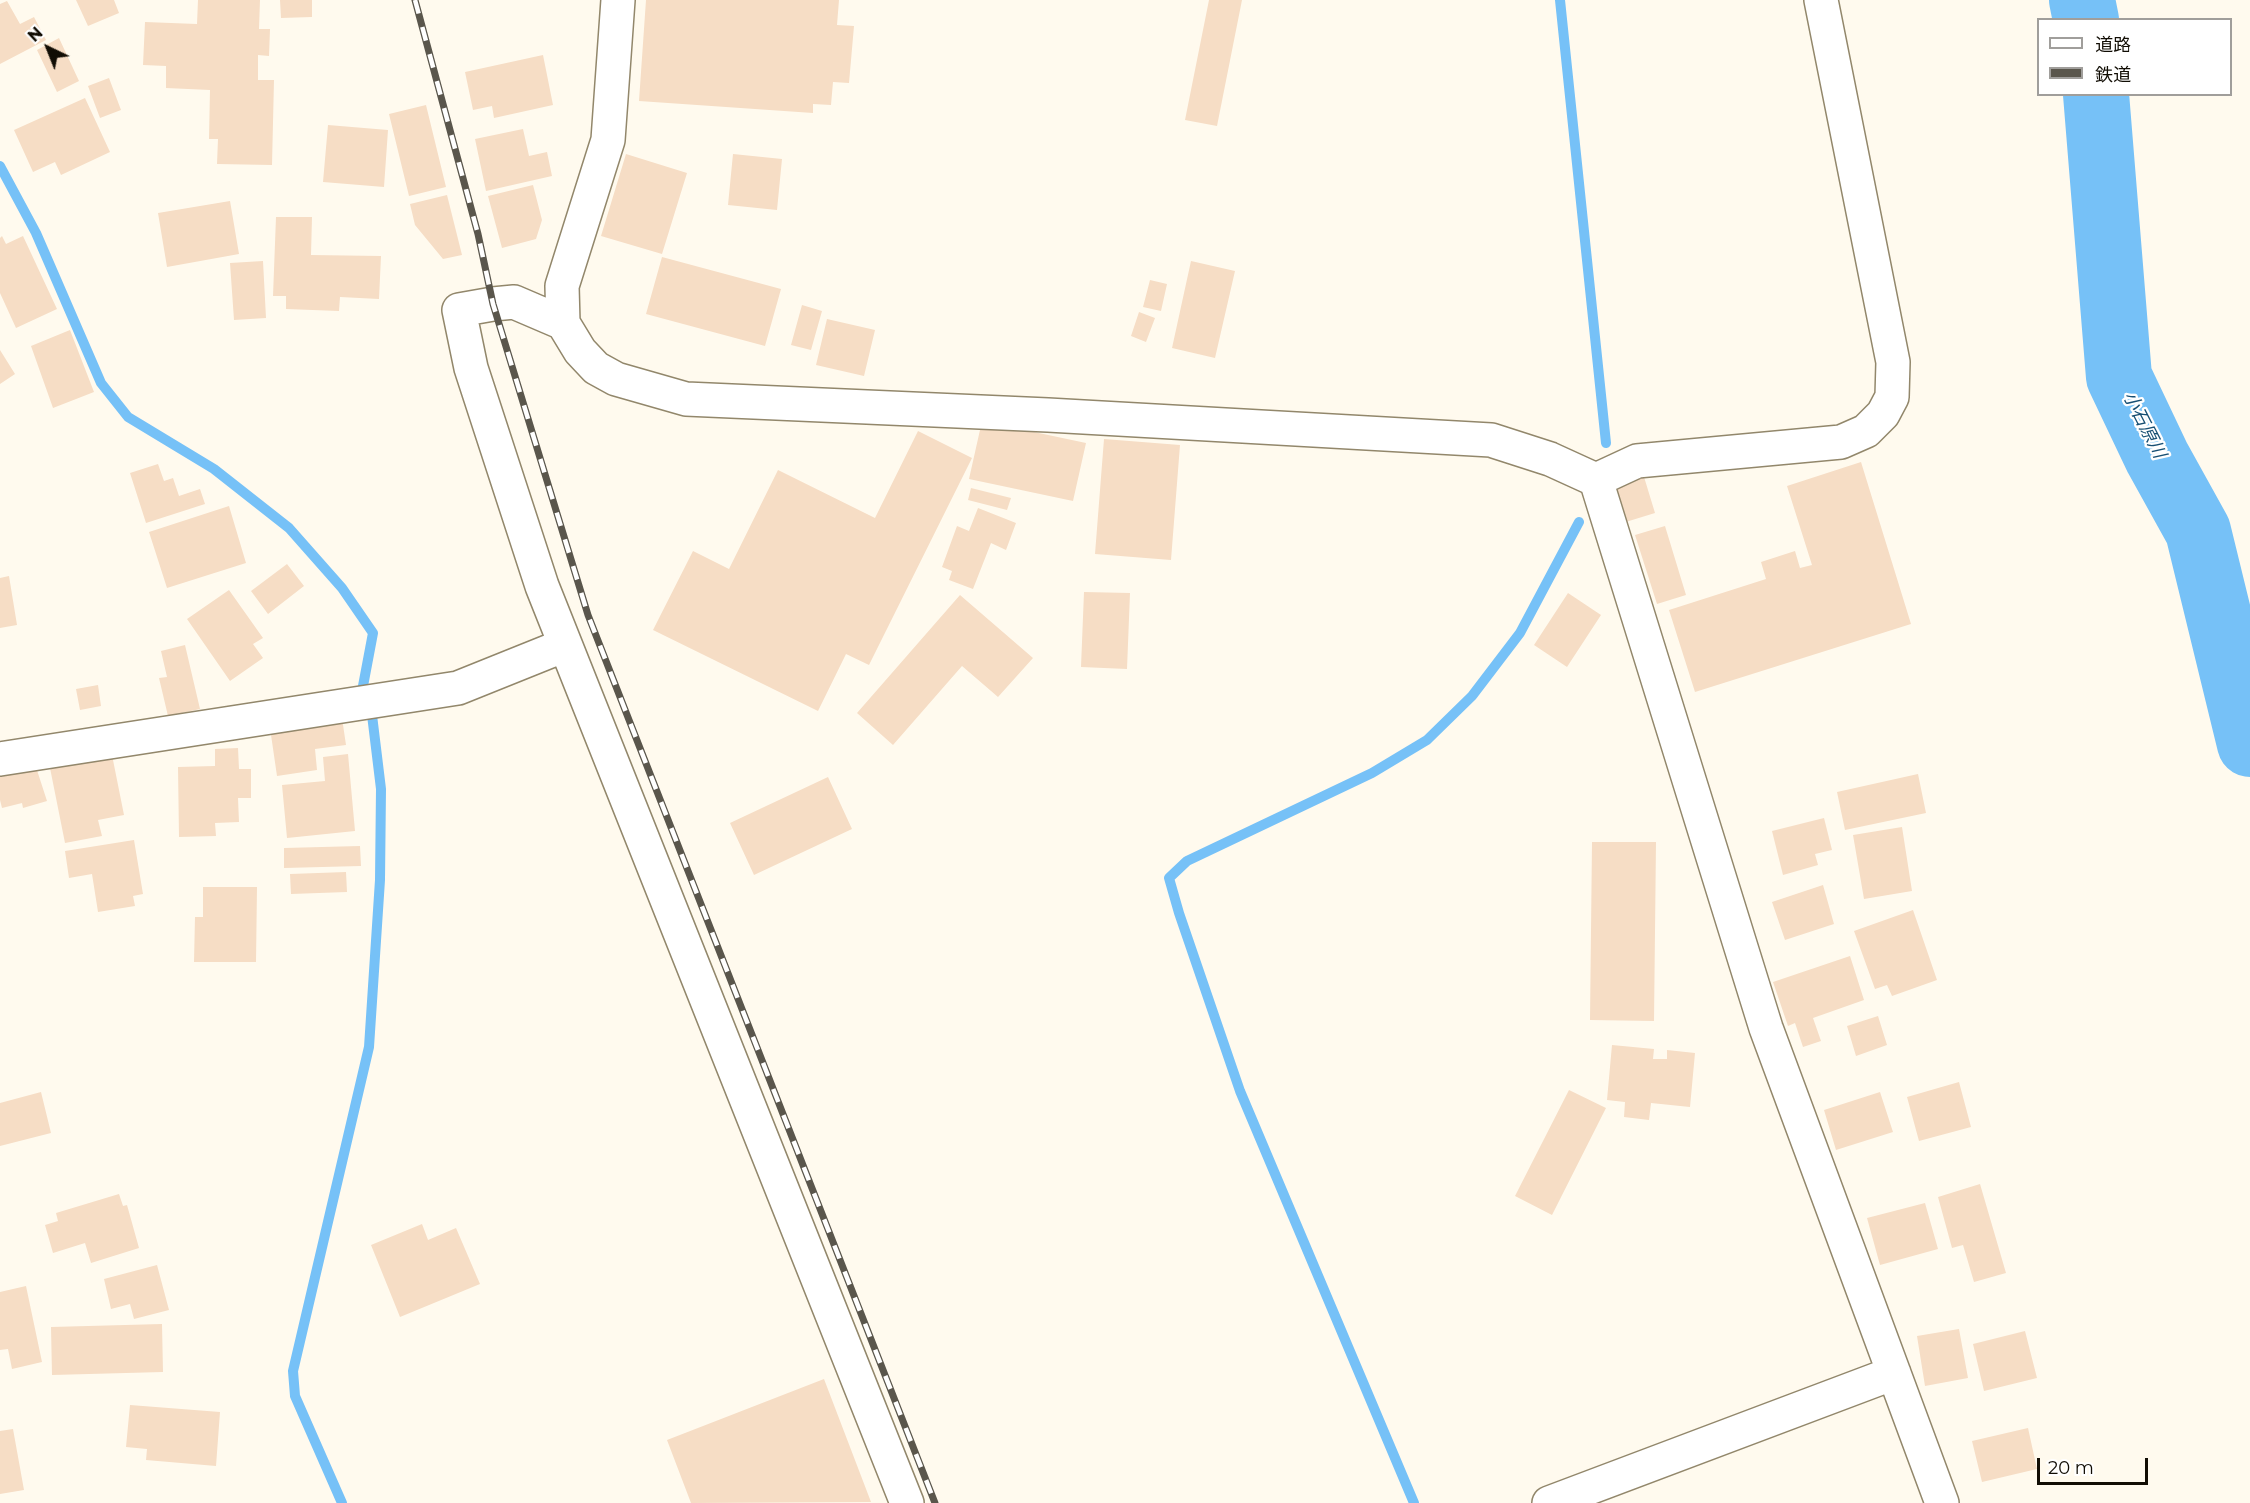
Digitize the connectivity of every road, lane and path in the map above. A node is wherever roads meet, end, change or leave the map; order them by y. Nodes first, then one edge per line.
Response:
1 (618, 0) edge
2 (1821, 0) edge
3 (563, 323) junction
4 (1596, 480) junction
5 (565, 645) junction
6 (0, 759) edge
7 (1894, 1373) junction
8 (907, 1503) edge
9 (1549, 1503) edge
10 (1942, 1503) edge

1 - 3 street
2 - 4 street
3 - 4 street
3 - 5 street
4 - 7 street
5 - 6 street
5 - 8 street
7 - 9 street
7 - 10 street

